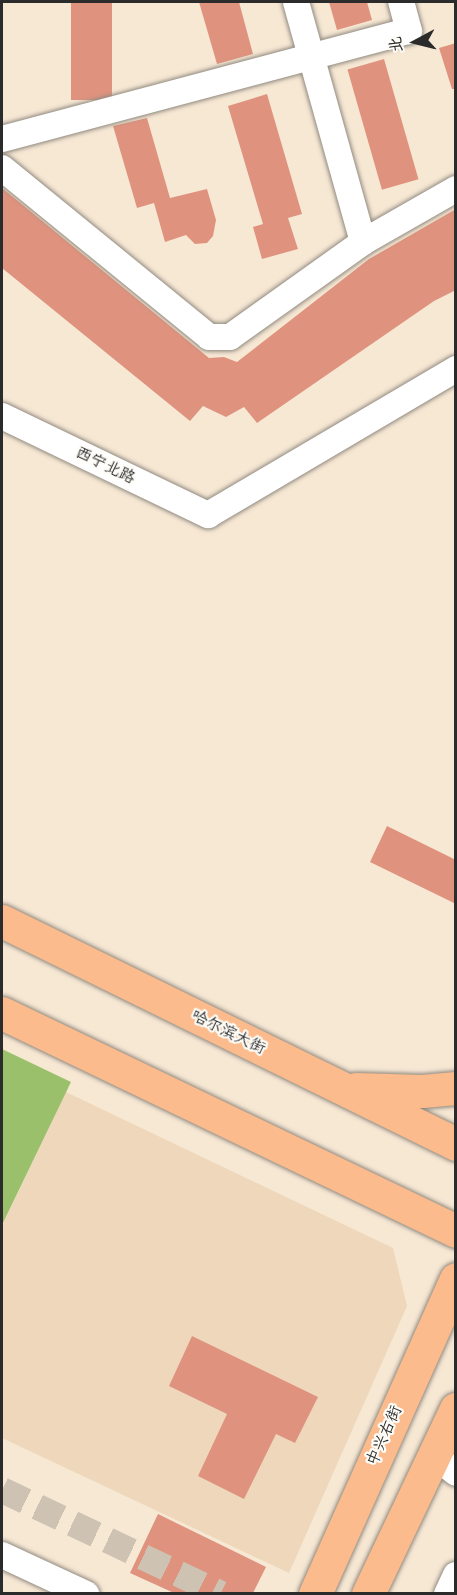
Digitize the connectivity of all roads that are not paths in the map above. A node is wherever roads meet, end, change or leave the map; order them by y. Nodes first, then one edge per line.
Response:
1 (296, 2) edge
2 (401, 2) edge
3 (311, 58) junction
4 (2, 139) edge
5 (2, 168) edge
6 (456, 189) edge
7 (363, 242) junction
8 (456, 369) edge
9 (2, 416) edge
10 (2, 921) edge
11 (2, 1012) edge
12 (456, 1088) edge
13 (342, 1089) junction
14 (456, 1144) edge
15 (456, 1231) edge
16 (456, 1279) edge
17 (456, 1409) edge
18 (445, 1464) edge
19 (2, 1555) edge
20 (456, 1575) edge
21 (86, 1593) edge
22 (315, 1593) edge
23 (368, 1593) edge
24 (447, 1593) edge

1 - 3 street
2 - 3 street
3 - 4 street
3 - 7 street
5 - 7 street
6 - 7 street
8 - 9 street, 西宁北路
10 - 13 main road, 哈尔滨大街
11 - 15 main road
12 - 13 main road
13 - 14 main road, 哈尔滨大街
16 - 22 main road, 中兴右街
17 - 18 main road
18 - 23 main road
19 - 21 street
20 - 24 street

